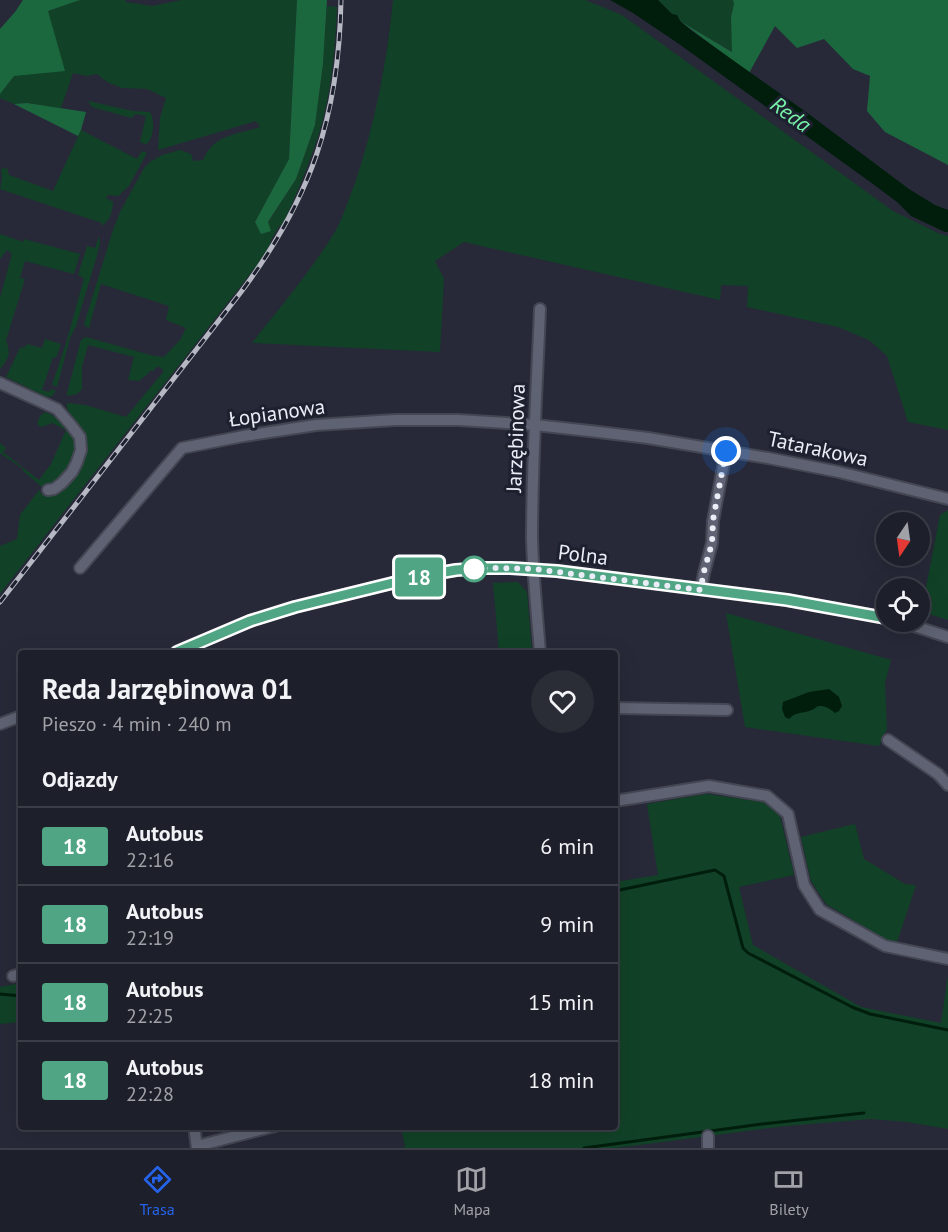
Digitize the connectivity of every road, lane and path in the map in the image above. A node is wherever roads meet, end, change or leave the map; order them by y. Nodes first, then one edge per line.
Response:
1 (540, 309) dead end
2 (0, 383) edge
3 (535, 425) junction
4 (726, 451) junction
5 (48, 490) dead end
6 (948, 499) edge
7 (80, 568) dead end
8 (534, 569) junction
9 (701, 590) junction
10 (876, 616) edge
11 (930, 631) edge
12 (948, 637) edge
13 (182, 650) edge
14 (540, 650) edge
15 (618, 708) edge
16 (727, 710) dead end
17 (18, 717) edge
18 (0, 724) edge
19 (888, 740) dead end
20 (948, 785) edge
21 (618, 801) edge
22 (948, 959) edge
23 (195, 1130) edge
24 (260, 1130) edge
25 (708, 1136) dead end
26 (197, 1147) edge
27 (708, 1148) edge

1 - 3 street, Jarzębinowa
2 - 5 street
3 - 4 street, Tatarakowa
3 - 7 street, Łopianowa
3 - 8 street, Jarzębinowa
4 - 6 street, Tatarakowa
4 - 9 street
8 - 9 street, Polna
8 - 13 street, Polna
8 - 14 street, Jarzębinowa
9 - 10 street, Polna
11 - 12 street
15 - 16 street
17 - 18 street
19 - 20 street
21 - 22 street
23 - 26 street
24 - 26 street
25 - 27 street

